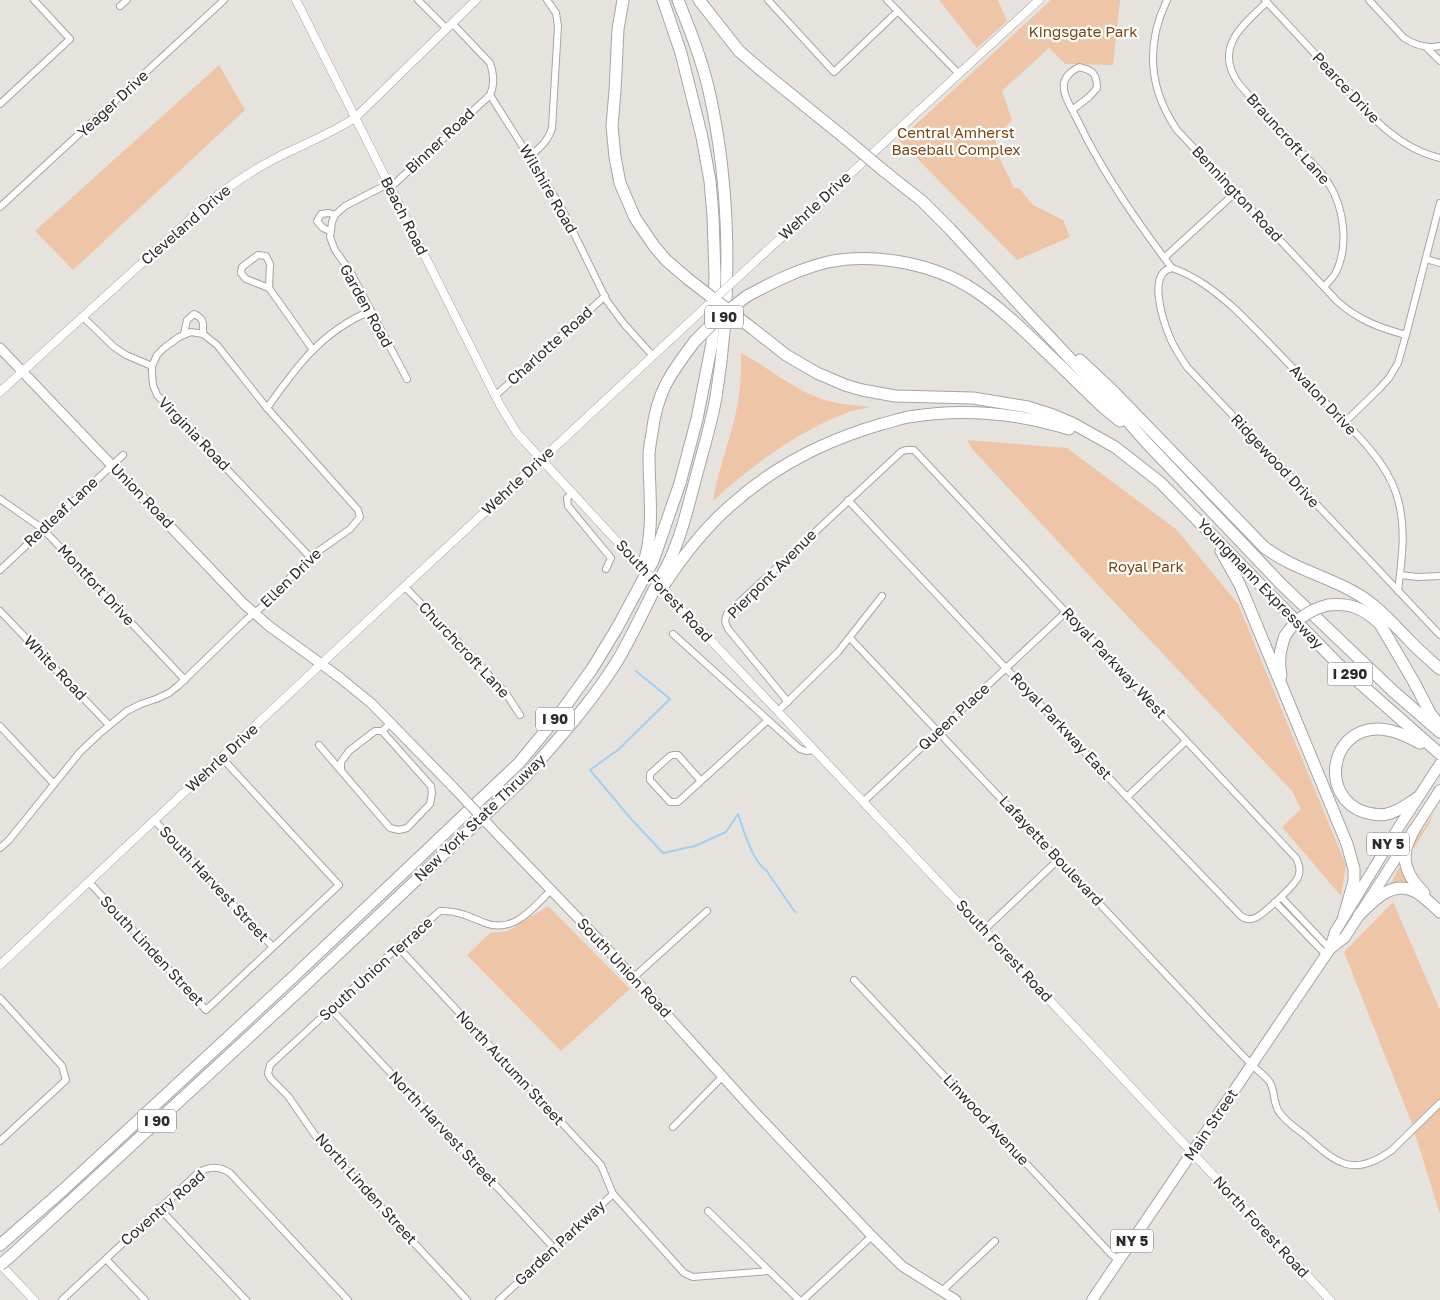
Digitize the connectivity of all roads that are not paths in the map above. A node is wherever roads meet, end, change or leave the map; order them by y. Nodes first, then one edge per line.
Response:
1 (34, 0) edge
2 (127, 0) edge
3 (224, 0) edge
4 (296, 0) edge
5 (418, 0) edge
6 (476, 0) edge
7 (547, 0) edge
8 (623, 0) edge
9 (663, 0) edge
10 (678, 0) edge
11 (699, 0) edge
12 (768, 0) edge
13 (887, 0) edge
14 (1038, 0) edge
15 (1167, 0) edge
16 (1369, 0) edge
17 (1266, 1) edge
18 (120, 6) dead end
19 (898, 12) junction
20 (449, 26) junction
21 (1440, 46) edge
22 (1426, 47) junction
23 (1440, 61) edge
24 (959, 74) junction
25 (490, 94) junction
26 (0, 104) edge
27 (1072, 110) junction
28 (355, 118) junction
29 (530, 156) junction
30 (1440, 158) edge
31 (389, 186) junction
32 (1236, 192) junction
33 (1440, 203) edge
34 (0, 207) edge
35 (336, 215) junction
36 (330, 231) junction
37 (1164, 258) junction
38 (1426, 259) junction
39 (1440, 263) edge
40 (1172, 268) junction
41 (1324, 287) junction
42 (269, 288) junction
43 (605, 296) junction
44 (370, 311) junction
45 (1028, 314) junction
46 (83, 317) junction
47 (184, 334) junction
48 (203, 334) junction
49 (1406, 335) junction
50 (0, 348) edge
51 (313, 350) junction
52 (653, 356) junction
53 (152, 366) junction
54 (23, 372) junction
55 (407, 379) dead end
56 (0, 392) edge
57 (495, 396) junction
58 (267, 408) junction
59 (1344, 422) junction
60 (516, 432) joint
61 (1099, 438) junction
62 (1145, 441) junction
63 (123, 455) dead end
64 (896, 457) joint
65 (541, 460) junction
66 (112, 464) junction
67 (572, 492) junction
68 (0, 500) edge
69 (848, 500) junction
70 (43, 529) junction
71 (1210, 533) junction
72 (310, 557) junction
73 (606, 569) dead end
74 (0, 570) edge
75 (1400, 575) junction
76 (1440, 576) edge
77 (404, 588) junction
78 (1398, 591) junction
79 (634, 596) junction
80 (882, 596) dead end
81 (0, 611) edge
82 (1066, 612) junction
83 (254, 613) junction
84 (637, 625) junction
85 (673, 634) dead end
86 (1440, 636) edge
87 (850, 638) junction
88 (288, 640) joint
89 (321, 664) junction
90 (1006, 668) junction
91 (1440, 669) edge
92 (185, 680) junction
93 (1285, 695) junction
94 (788, 702) junction
95 (778, 711) junction
96 (520, 715) dead end
97 (768, 720) junction
98 (391, 722) junction
99 (109, 725) junction
100 (0, 726) edge
101 (1440, 727) edge
102 (382, 731) junction
103 (938, 732) junction
104 (1440, 732) edge
105 (1186, 741) junction
106 (319, 745) dead end
107 (814, 750) junction
108 (1438, 753) edge
109 (222, 758) junction
110 (1440, 764) edge
111 (341, 770) junction
112 (701, 781) junction
113 (54, 784) junction
114 (1440, 790) edge
115 (1127, 797) junction
116 (1417, 798) junction
117 (863, 802) junction
118 (155, 820) junction
119 (1414, 830) junction
120 (0, 837) edge
121 (6, 843) junction
122 (0, 848) edge
123 (1059, 860) junction
124 (89, 882) junction
125 (551, 890) junction
126 (1281, 897) junction
127 (1275, 902) junction
128 (1440, 908) edge
129 (707, 911) dead end
130 (1440, 912) edge
131 (1359, 915) junction
132 (1344, 916) junction
133 (984, 930) junction
134 (398, 947) junction
135 (272, 948) junction
136 (1328, 952) junction
137 (0, 965) edge
138 (634, 977) junction
139 (854, 980) dead end
140 (0, 998) edge
141 (331, 1009) junction
142 (1252, 1065) junction
143 (268, 1074) joint
144 (723, 1076) junction
145 (1440, 1103) edge
146 (673, 1127) dead end
147 (0, 1140) edge
148 (1192, 1154) junction
149 (613, 1194) junction
150 (159, 1208) junction
151 (708, 1211) dead end
152 (872, 1236) junction
153 (995, 1241) dead end
154 (1, 1244) edge
155 (554, 1248) junction
156 (106, 1259) junction
157 (1119, 1260) junction
158 (0, 1264) edge
159 (769, 1271) junction
160 (942, 1291) junction
161 (34, 1300) edge
162 (62, 1300) edge
163 (145, 1300) edge
164 (246, 1300) edge
165 (348, 1300) edge
166 (468, 1300) edge
167 (499, 1300) edge
168 (801, 1300) edge
169 (956, 1300) edge
170 (1092, 1300) edge
171 (1330, 1300) edge

1 - 26 street
2 - 18 street
3 - 34 street, Yeager Drive
4 - 28 street, Beach Road
5 - 20 street
6 - 20 street, Cleveland Drive
7 - 29 street
8 - 61 highway, bridge
9 - 79 highway, New York State Thruway / I 90
10 - 84 highway, New York State Thruway / I 90
11 - 45 highway, bridge
12 - 19 street
13 - 19 street
14 - 24 street, Wehrle Drive
15 - 32 street, Bennington Road
16 - 22 street
17 - 30 street, Pearce Drive
17 - 41 street, Brauncroft Lane
19 - 24 street
20 - 25 street
20 - 28 street, Cleveland Drive
21 - 22 street
22 - 23 street
24 - 52 street, Wehrle Drive, bridge
25 - 29 street, Wilshire Road
25 - 31 street, Binner Road
27 - 27 street
27 - 37 street
28 - 31 street, Beach Road
28 - 46 street, Cleveland Drive
29 - 43 street, Wilshire Road
31 - 35 street, Garden Road
31 - 57 street, Beach Road
32 - 37 street
32 - 41 street, Bennington Road
33 - 38 street
35 - 36 street
35 - 36 street, Garden Road
36 - 44 street, Garden Road
37 - 40 street
38 - 39 street
38 - 49 street
40 - 59 street, Avalon Drive
40 - 78 street, Ridgewood Drive
41 - 49 street, Bennington Road
42 - 42 street
42 - 51 street
43 - 52 street, Wilshire Road
43 - 57 street, Charlotte Road
44 - 51 street
44 - 55 street, Garden Road
45 - 62 highway
45 - 91 highway
46 - 53 street
46 - 54 street, Cleveland Drive
47 - 48 street
47 - 48 street
47 - 53 street
48 - 58 street, Ellen Drive
49 - 59 street
50 - 54 main road, Union Road
51 - 58 street
52 - 65 street, Wehrle Drive
53 - 72 street, Virginia Road
54 - 56 street, Cleveland Drive
54 - 66 main road, Union Road
57 - 60 street, Beach Road
58 - 72 street, Ellen Drive
59 - 75 street, Avalon Drive
60 - 65 street, South Forest Road
61 - 71 highway, Youngmann Expressway / I 290
61 - 84 highway
62 - 79 highway, bridge
62 - 104 highway, Youngmann Expressway / I 290
63 - 66 street, Redleaf Lane
64 - 69 street, Pierpont Avenue
64 - 82 street, Royal Parkway West
65 - 67 street, South Forest Road
65 - 77 street, Wehrle Drive
66 - 70 street, Redleaf Lane
66 - 83 main road, Union Road
67 - 73 street
67 - 95 street, South Forest Road, bridge
68 - 70 street, Montfort Drive
69 - 90 street, Royal Parkway East
69 - 94 street, Pierpont Avenue
70 - 74 street, Redleaf Lane
70 - 92 street, Montfort Drive
71 - 93 highway
71 - 108 highway, Youngmann Expressway / I 290
72 - 83 street, Ellen Drive
75 - 76 street
75 - 78 street, Avalon Drive
77 - 89 street, Wehrle Drive
77 - 96 street, Churchcroft Lane
78 - 86 street, Ridgewood Drive
79 - 154 highway, New York State Thruway / I 90
80 - 87 street
81 - 99 street, White Road
82 - 90 street, Queen Place
82 - 105 street, Royal Parkway West
83 - 88 main road, Union Road
83 - 92 street, Ellen Drive
84 - 158 highway, New York State Thruway / I 90, bridge
85 - 97 street, South Forest Road
87 - 94 street
87 - 103 street, Lafayette Boulevard
88 - 89 main road, South Union Road
89 - 98 main road, South Union Road
89 - 109 street, Wehrle Drive
90 - 103 street, Queen Place
90 - 115 street, Royal Parkway East
92 - 99 street, Ellen Drive
93 - 101 highway, bridge
93 - 132 highway
94 - 95 street
95 - 107 street, South Forest Road
97 - 107 street, South Forest Road
97 - 112 street
98 - 102 street
98 - 125 main road, South Union Road, bridge
99 - 113 street, Ellen Drive
100 - 113 street
102 - 111 street
102 - 111 street
103 - 117 street, Queen Place
103 - 123 street, Lafayette Boulevard
105 - 115 street
105 - 126 street, Royal Parkway West
106 - 111 street
107 - 117 street, South Forest Road
108 - 116 highway
109 - 118 street, Wehrle Drive
109 - 135 street
110 - 116 main road, Main Street / NY 5
112 - 112 street
113 - 121 street, Ellen Drive
114 - 119 main road, Main Street / NY 5
115 - 127 street, Royal Parkway East
116 - 132 main road, Main Street / NY 5
117 - 133 street, South Forest Road
118 - 124 street, Wehrle Drive
118 - 135 street, South Harvest Street
119 - 128 highway
119 - 131 main road, Main Street / NY 5
120 - 121 street
121 - 122 street, Ellen Drive
123 - 133 street
123 - 142 street, Lafayette Boulevard
124 - 135 street, South Linden Street
124 - 137 street, Wehrle Drive
125 - 134 street, South Union Terrace
125 - 138 main road, South Union Road
126 - 127 street, Royal Parkway East
126 - 136 street
127 - 136 street
129 - 138 street
130 - 131 highway
131 - 136 main road, Main Street / NY 5
132 - 136 main road, Main Street / NY 5
133 - 148 street, South Forest Road
134 - 141 street, South Union Terrace
134 - 149 street, North Autumn Street
136 - 142 main road, Main Street / NY 5
138 - 144 main road, South Union Road
139 - 157 street, Linwood Avenue
140 - 147 street
141 - 143 street, South Union Terrace
141 - 155 street, North Harvest Street
142 - 145 street, Lafayette Boulevard
142 - 148 main road, Main Street / NY 5
143 - 166 street, North Linden Street
144 - 146 street
144 - 152 main road, South Union Road
148 - 157 main road, Main Street / NY 5
148 - 171 street, North Forest Road
149 - 155 street, Garden Parkway
149 - 159 street, Garden Parkway
150 - 156 street, Coventry Road
150 - 164 street
150 - 165 street, Coventry Road
151 - 159 street
152 - 160 main road, South Union Road
152 - 168 street
153 - 160 street
155 - 167 street, Garden Parkway
156 - 162 street, Coventry Road
156 - 163 street
157 - 170 main road, Main Street / NY 5
158 - 161 street
159 - 168 street
160 - 169 main road, South Union Road

